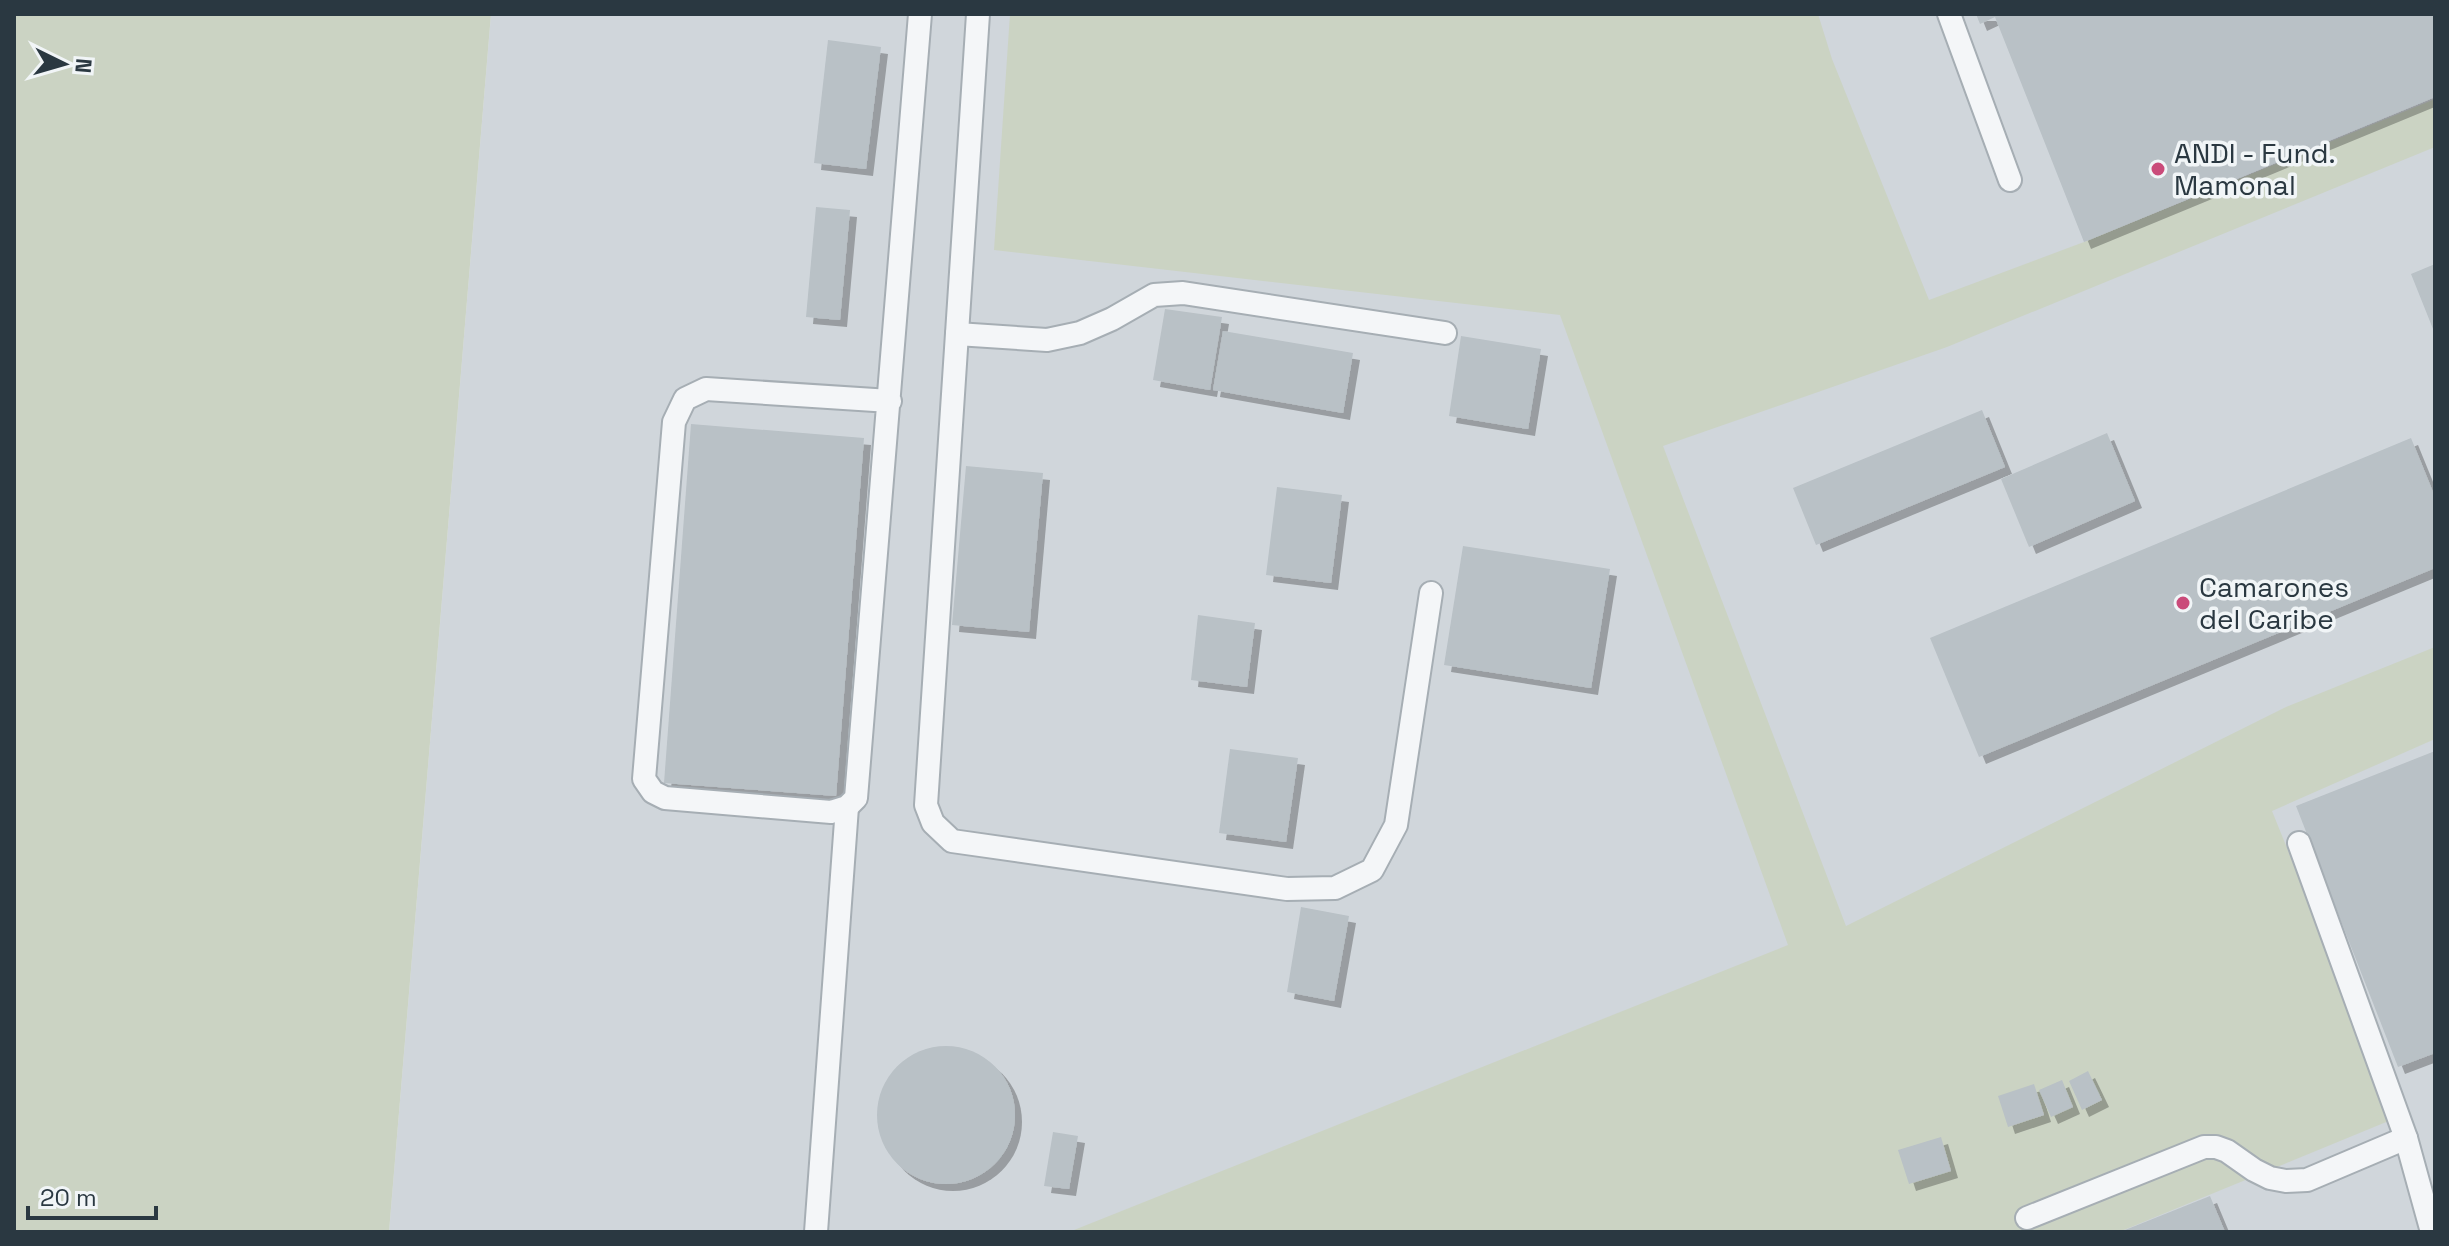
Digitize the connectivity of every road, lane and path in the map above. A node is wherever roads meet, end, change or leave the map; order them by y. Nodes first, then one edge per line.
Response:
1 (920, 14) edge
2 (978, 14) edge
3 (1949, 14) edge
4 (2010, 180) dead end
5 (1445, 333) dead end
6 (957, 334) junction
7 (890, 401) junction
8 (1431, 593) dead end
9 (847, 807) junction
10 (2299, 843) dead end
11 (2406, 1138) junction
12 (2027, 1218) dead end
13 (816, 1232) edge
14 (2432, 1232) edge

1 - 7 lane
2 - 6 lane
3 - 4 lane
5 - 6 lane
6 - 8 lane
7 - 9 lane
7 - 9 lane
9 - 13 lane
10 - 11 lane
11 - 12 lane
11 - 14 lane

